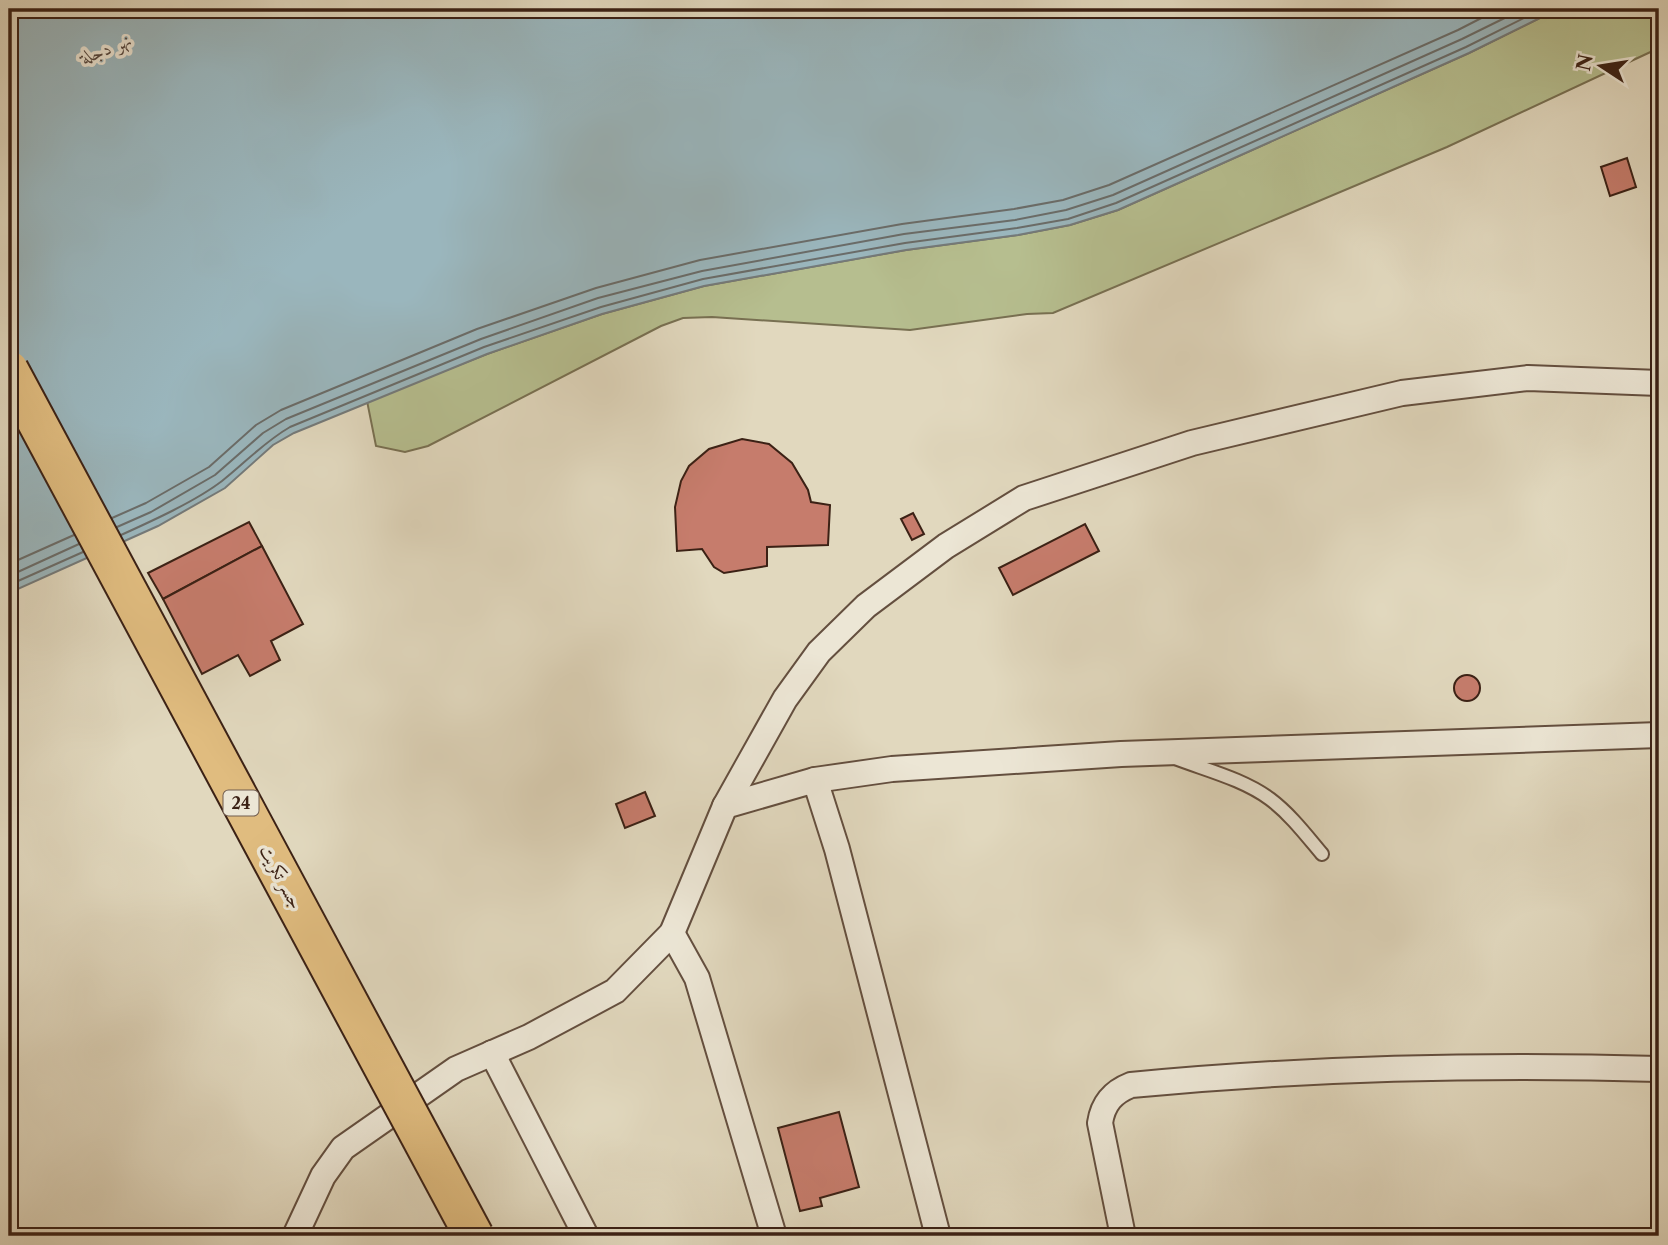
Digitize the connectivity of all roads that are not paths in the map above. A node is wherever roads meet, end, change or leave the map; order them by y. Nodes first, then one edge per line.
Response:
1 (9, 370) edge
2 (1659, 383) edge
3 (1659, 735) edge
4 (1162, 753) junction
5 (815, 780) junction
6 (725, 806) junction
7 (1322, 854) dead end
8 (672, 933) junction
9 (492, 1053) junction
10 (1659, 1069) edge
11 (295, 1236) edge
12 (474, 1236) edge
13 (586, 1236) edge
14 (774, 1236) edge
15 (938, 1236) edge
16 (1123, 1236) edge

1 - 12 main road, جسر تكريت / 24, bridge
2 - 6 street
3 - 4 street
4 - 5 street
4 - 7 lane
5 - 6 street
5 - 15 street
6 - 8 street
8 - 9 street
8 - 14 street
9 - 11 street
9 - 13 street
10 - 16 street

